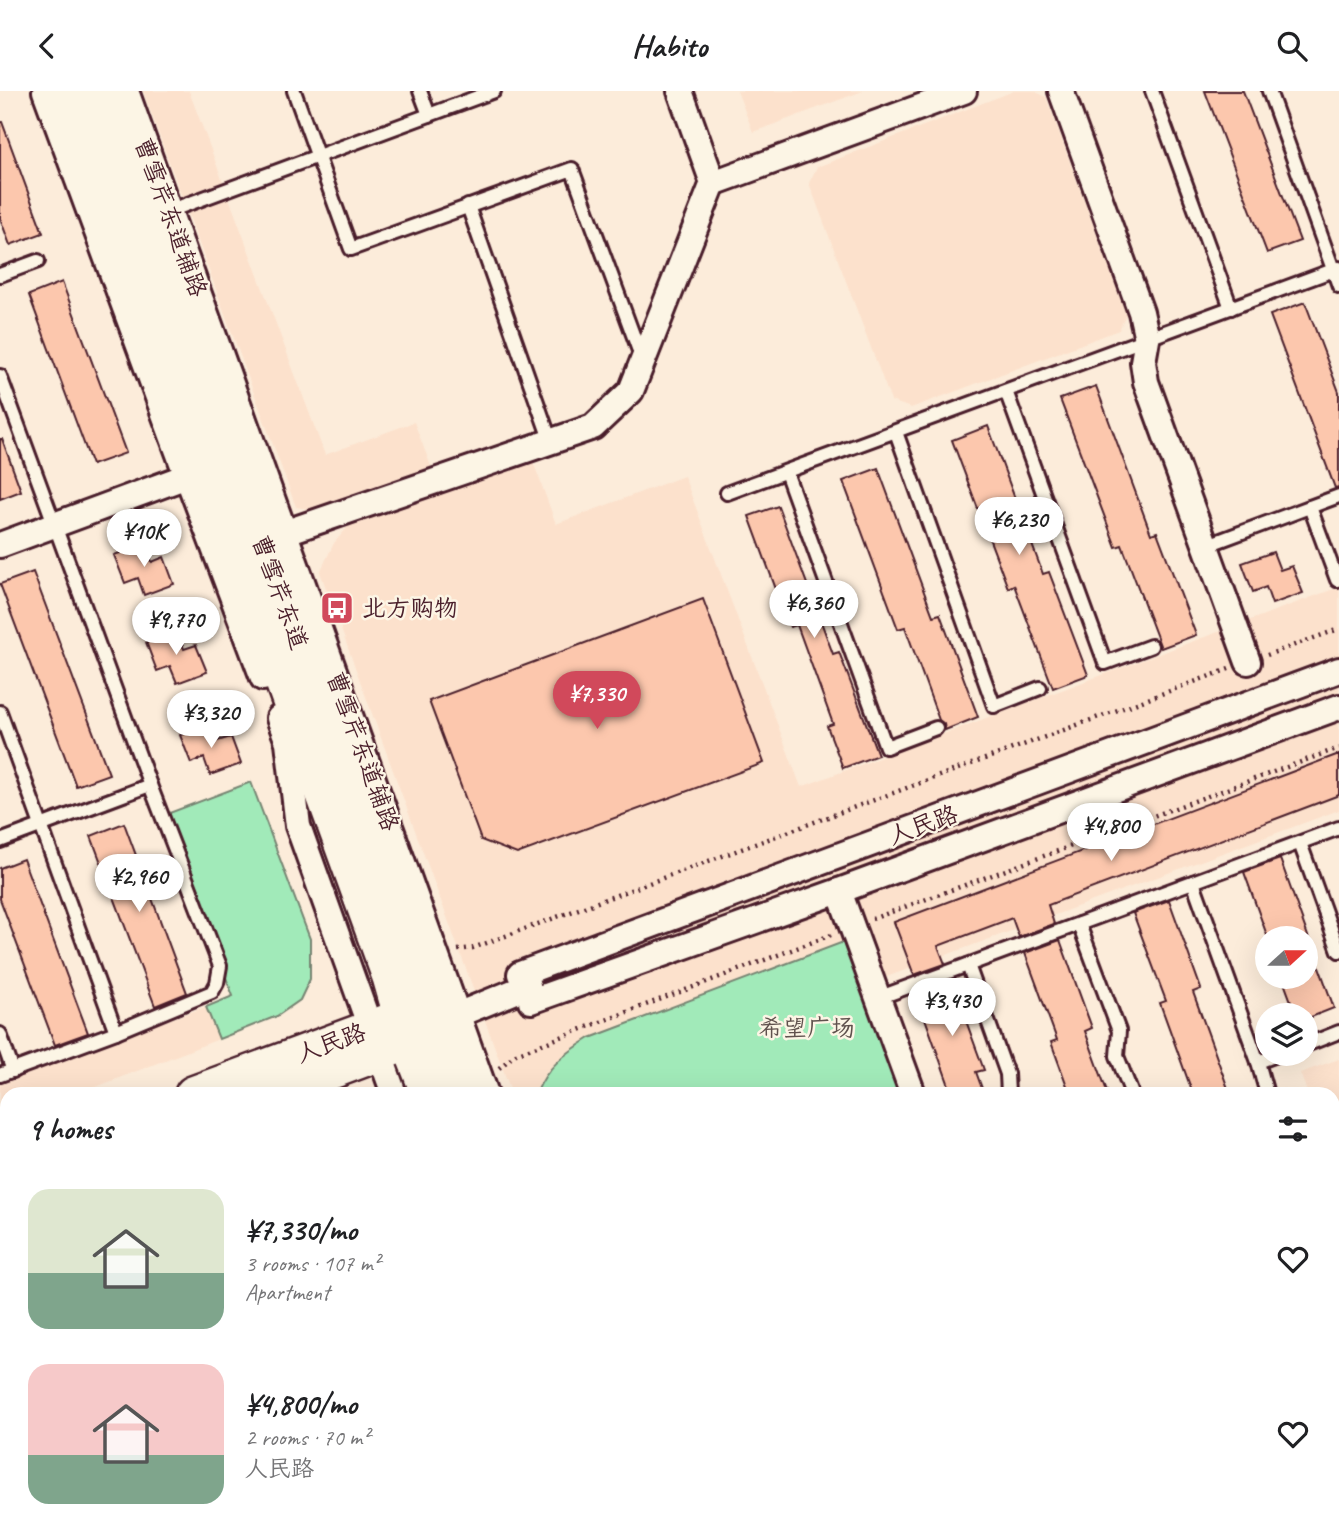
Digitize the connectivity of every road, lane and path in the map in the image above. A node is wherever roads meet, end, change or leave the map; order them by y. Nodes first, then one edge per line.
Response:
1 (45, 91) edge
2 (69, 91) edge
3 (99, 91) edge
4 (126, 91) edge
5 (294, 91) edge
6 (420, 91) edge
7 (494, 91) edge
8 (680, 91) edge
9 (964, 91) edge
10 (1061, 91) edge
11 (1152, 91) edge
12 (1269, 91) edge
13 (429, 115) junction
14 (318, 156) junction
15 (713, 183) junction
16 (468, 206) junction
17 (169, 211) junction
18 (38, 261) dead end
19 (1336, 269) edge
20 (0, 275) edge
21 (1339, 286) edge
22 (1231, 308) junction
23 (1147, 339) junction
24 (643, 361) junction
25 (0, 376) edge
26 (1006, 391) junction
27 (896, 432) junction
28 (551, 442) junction
29 (786, 472) junction
30 (187, 476) junction
31 (727, 492) dead end
32 (1339, 496) edge
33 (1310, 507) junction
34 (55, 524) junction
35 (273, 537) junction
36 (0, 545) edge
37 (1205, 546) junction
38 (1337, 580) dead end
39 (1339, 629) edge
40 (1151, 646) dead end
41 (1248, 662) junction
42 (1339, 670) edge
43 (1040, 688) dead end
44 (1339, 707) edge
45 (0, 712) edge
46 (936, 728) dead end
47 (1339, 748) edge
48 (150, 785) junction
49 (41, 826) junction
50 (1339, 828) edge
51 (0, 841) edge
52 (1300, 843) junction
53 (1193, 882) junction
54 (839, 891) junction
55 (1079, 924) junction
56 (852, 927) junction
57 (433, 949) junction
58 (1339, 951) edge
59 (968, 965) junction
60 (528, 986) junction
61 (878, 998) junction
62 (412, 1028) junction
63 (1339, 1032) edge
64 (116, 1033) junction
65 (0, 1034) edge
66 (1318, 1040) edge
67 (1255, 1054) edge
68 (1259, 1066) edge
69 (13, 1071) junction
70 (0, 1075) edge
71 (217, 1087) edge
72 (285, 1087) edge
73 (396, 1087) edge
74 (427, 1087) edge
75 (471, 1087) edge
76 (482, 1087) edge
77 (910, 1087) edge
78 (1008, 1087) edge
79 (1129, 1087) edge
80 (1265, 1087) edge

1 - 30 street, 曹雪芹东道辅路
2 - 62 main road, 曹雪芹东道
3 - 35 main road, 曹雪芹东道
4 - 17 street, 曹雪芹东道辅路
5 - 14 lane
6 - 13 lane
7 - 13 lane
8 - 15 street
9 - 15 street
10 - 23 street
11 - 22 lane
12 - 19 lane
13 - 14 lane
14 - 16 lane
14 - 17 lane
15 - 24 street
16 - 24 lane
16 - 28 lane
17 - 35 street, 曹雪芹东道辅路
18 - 20 lane
19 - 21 lane
19 - 22 lane
22 - 23 lane
23 - 26 lane
23 - 37 street
24 - 28 street
25 - 34 lane
26 - 27 lane
26 - 40 lane
27 - 29 lane
27 - 43 lane
28 - 35 street
29 - 31 lane
29 - 46 lane
30 - 34 street
30 - 62 street, 曹雪芹东道辅路
32 - 33 lane
33 - 37 lane
33 - 38 lane
34 - 36 street
34 - 48 lane
35 - 57 street, 曹雪芹东道辅路
35 - 62 main road, 曹雪芹东道
37 - 41 street
39 - 41 path
41 - 57 path
42 - 60 street, 人民路
44 - 54 street, 人民路
45 - 49 lane
47 - 56 path
48 - 49 lane
48 - 64 lane
49 - 51 lane
49 - 64 lane
50 - 52 lane
52 - 53 lane
52 - 58 lane
53 - 55 lane
53 - 67 lane
54 - 56 street
54 - 60 street, 人民路
55 - 59 lane
55 - 79 lane
56 - 61 street
56 - 76 path
57 - 62 street, 曹雪芹东道辅路
59 - 61 lane
59 - 78 lane
60 - 62 street, 人民路
61 - 77 street
62 - 71 main road, 人民路
62 - 72 main road, 人民路
62 - 73 street, 曹雪芹东道辅路
62 - 74 main road, 曹雪芹东道
62 - 75 main road, 曹雪芹东道
63 - 66 lane
64 - 69 lane
65 - 69 lane
68 - 80 lane
69 - 70 lane

